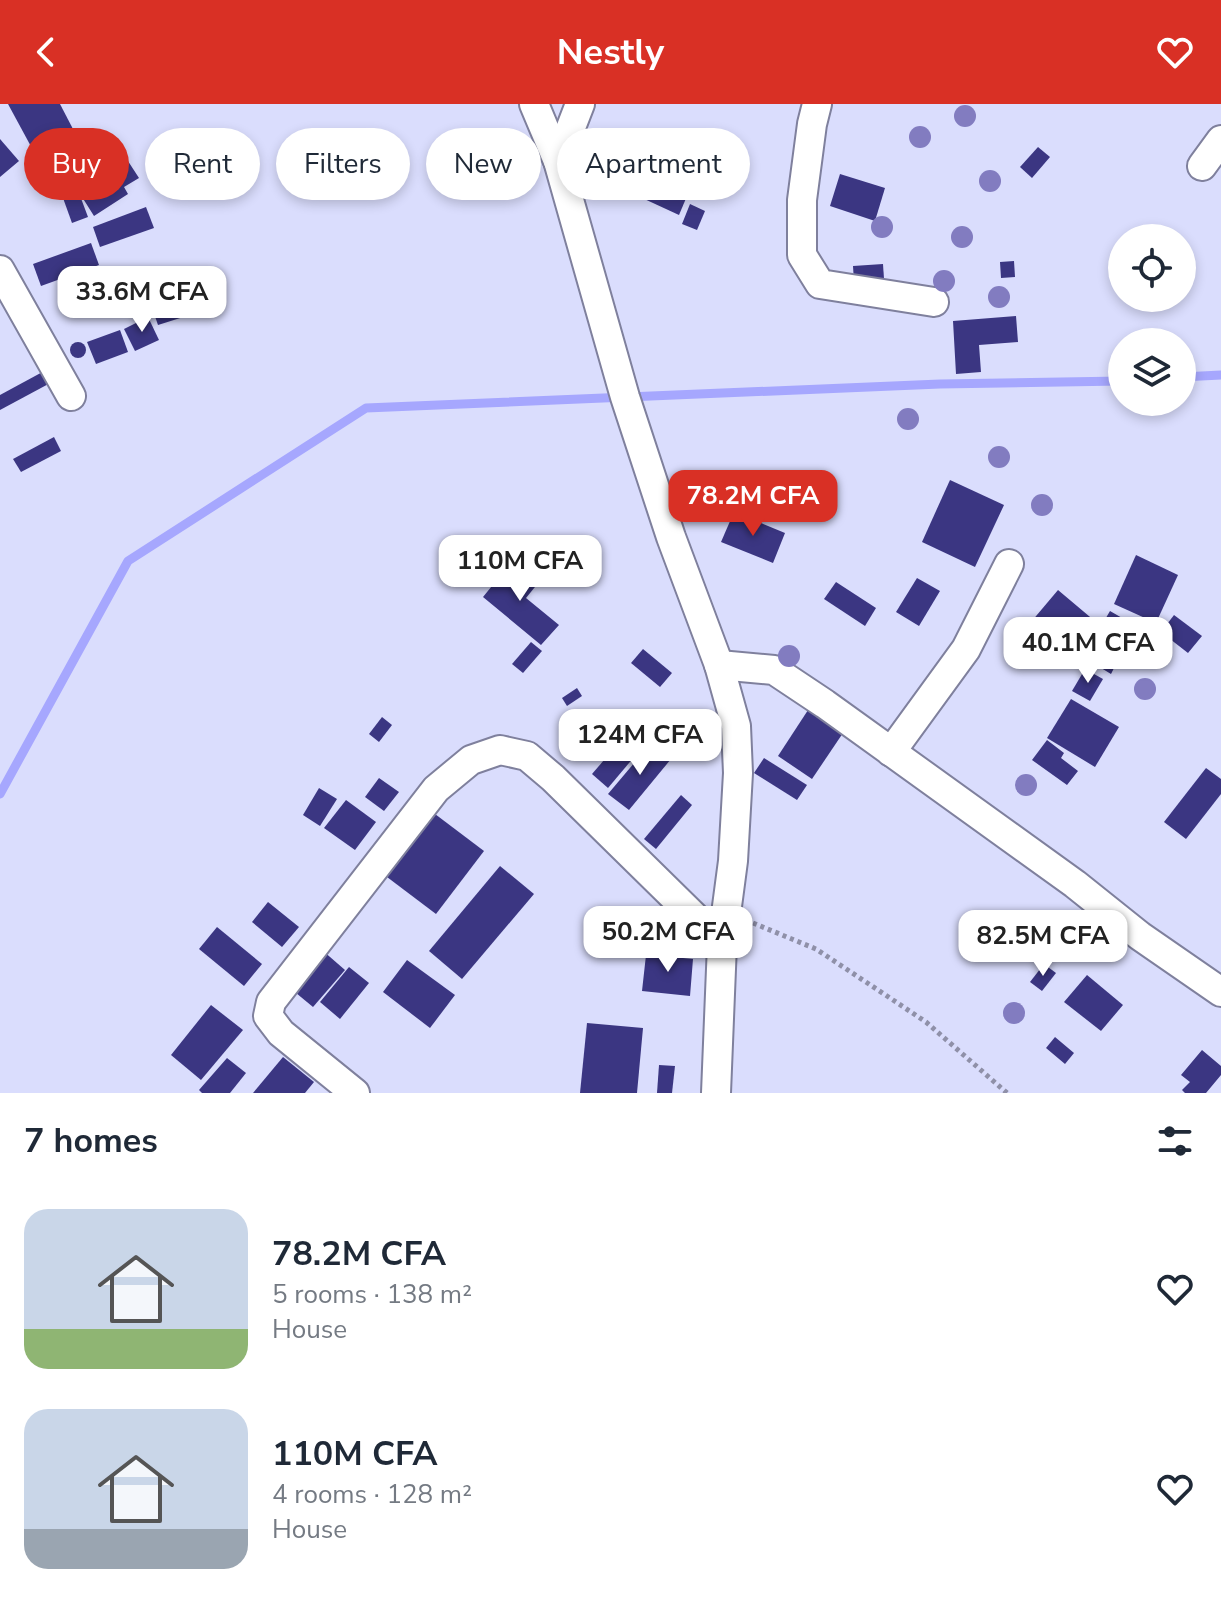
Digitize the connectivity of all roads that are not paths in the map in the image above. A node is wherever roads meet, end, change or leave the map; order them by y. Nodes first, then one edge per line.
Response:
1 (534, 104) edge
2 (580, 104) edge
3 (817, 104) edge
4 (571, 128) edge
5 (1221, 140) edge
6 (557, 159) edge
7 (1202, 166) dead end
8 (569, 200) edge
9 (0, 270) edge
10 (934, 302) dead end
11 (71, 396) dead end
12 (1009, 564) dead end
13 (719, 665) junction
14 (891, 752) junction
15 (722, 944) junction
16 (1221, 992) edge
17 (355, 1093) edge
18 (716, 1093) edge

1 - 6 street
2 - 4 street
3 - 10 street
5 - 7 street
8 - 13 street
9 - 11 street
12 - 14 street
13 - 14 street
13 - 15 street
14 - 16 street
15 - 17 street
15 - 18 street

